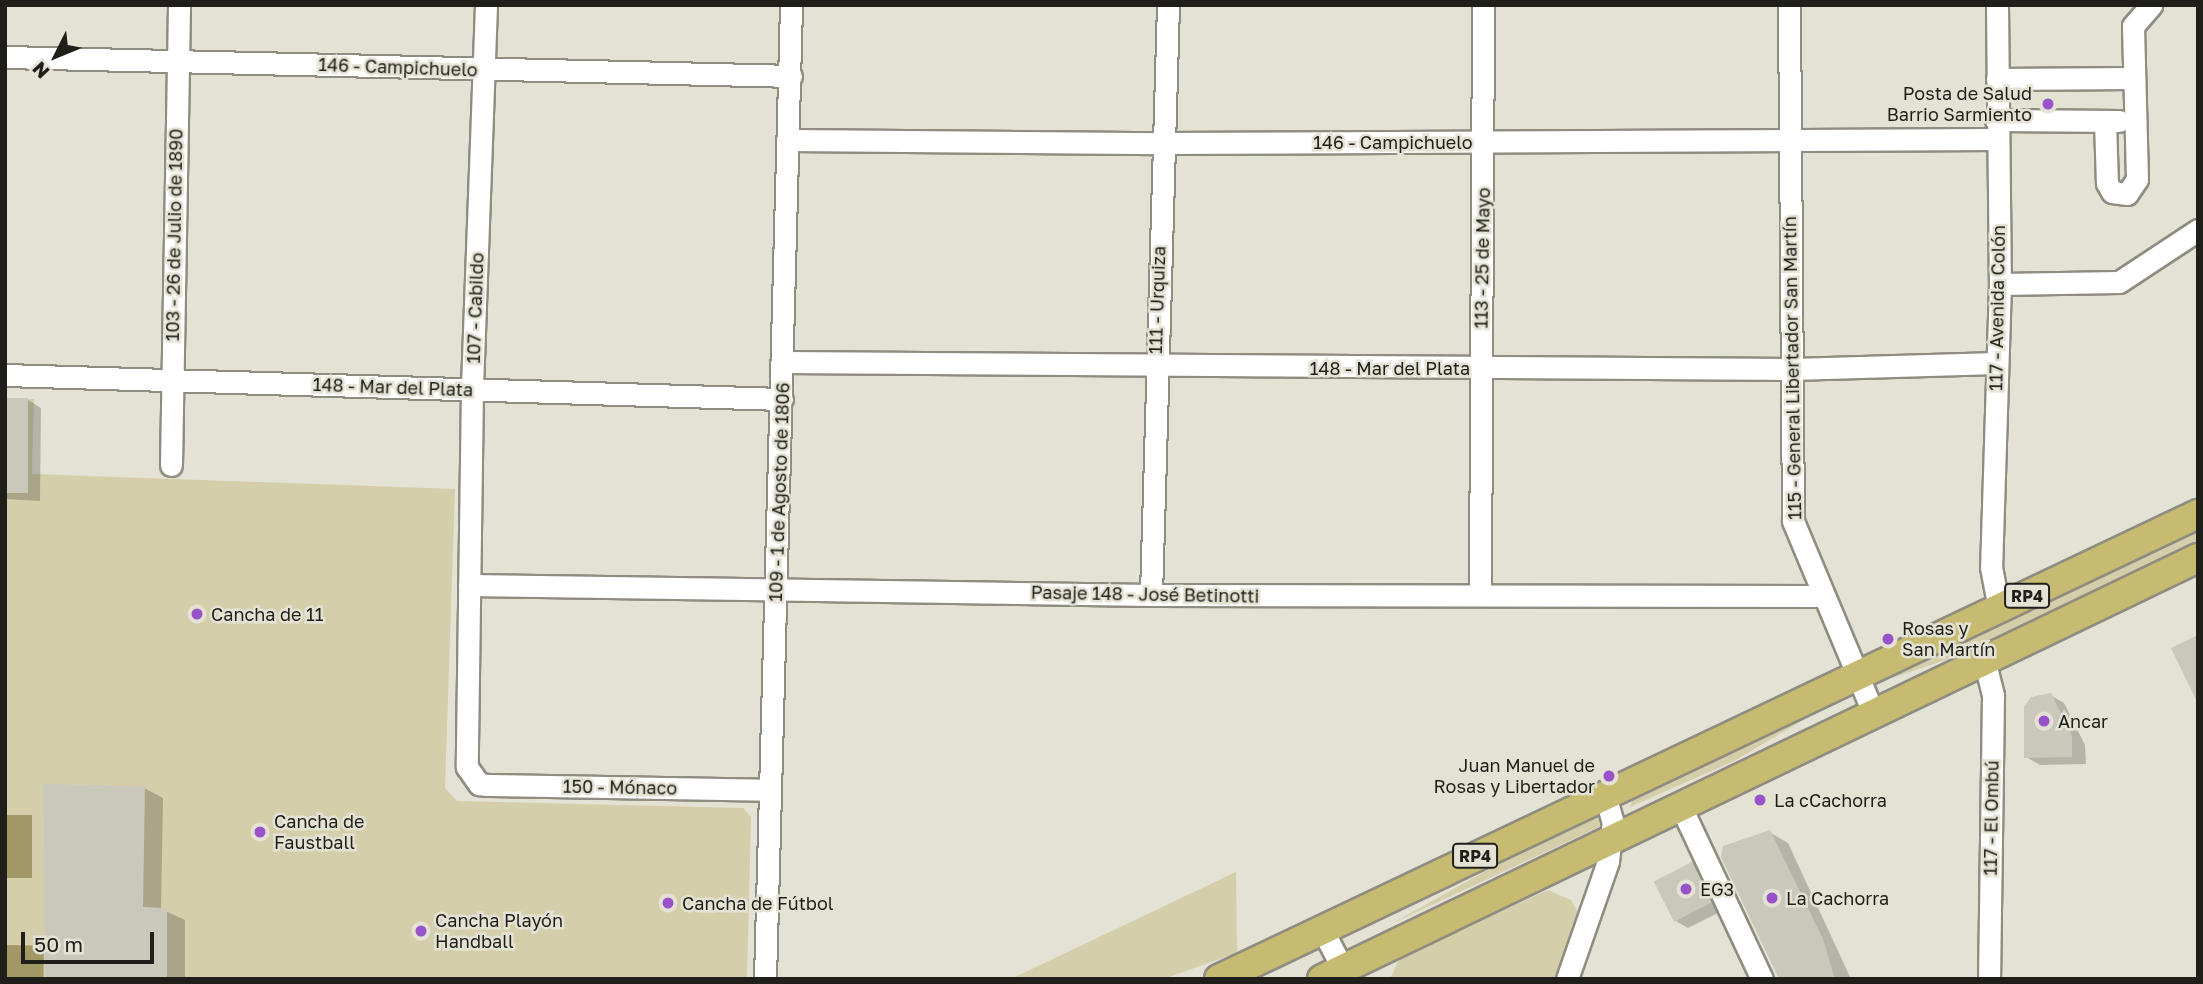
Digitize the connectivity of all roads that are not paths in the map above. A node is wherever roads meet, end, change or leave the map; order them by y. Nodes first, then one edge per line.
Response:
1 (179, 5) edge
2 (486, 5) edge
3 (791, 5) edge
4 (1168, 5) edge
5 (1483, 5) edge
6 (1789, 5) edge
7 (1997, 5) edge
8 (2151, 5) edge
9 (5, 57) edge
10 (178, 59) junction
11 (486, 70) junction
12 (791, 76) junction
13 (2134, 78) junction
14 (1997, 79) junction
15 (2105, 121) junction
16 (2135, 121) junction
17 (1996, 129) junction
18 (790, 140) junction
19 (1483, 142) junction
20 (1788, 142) junction
21 (1164, 144) junction
22 (2198, 230) edge
23 (2000, 284) junction
24 (783, 362) junction
25 (1997, 363) junction
26 (1154, 367) junction
27 (1481, 368) junction
28 (1792, 369) junction
29 (5, 375) edge
30 (171, 381) junction
31 (472, 389) junction
32 (782, 400) junction
33 (171, 465) dead end
34 (2198, 514) edge
35 (2198, 558) edge
36 (469, 585) junction
37 (776, 587) junction
38 (1151, 595) junction
39 (1480, 595) junction
40 (1821, 596) junction
41 (1999, 609) junction
42 (1984, 659) junction
43 (1855, 678) junction
44 (1874, 715) junction
45 (472, 777) joint
46 (770, 790) junction
47 (1605, 795) junction
48 (1681, 807) junction
49 (1612, 840) junction
50 (1322, 929) junction
51 (1337, 975) edge
52 (765, 979) edge
53 (1219, 979) edge
54 (1567, 979) edge
55 (1762, 979) edge
56 (1989, 979) edge

1 - 10 street, 103 - 26 de Julio de 1890
2 - 11 street, 107 - Cabildo
3 - 12 street, 109 - 1 de Agosto de 1806
4 - 21 street, 111 - Urquiza
5 - 19 street, 113 - 25 de Mayo
6 - 20 street, 115 - General Libertador San Martín
7 - 14 street, 117 - Avenida Colón
8 - 13 street
9 - 10 street, 146 - Campichuelo
10 - 11 street, 146 - Campichuelo
10 - 30 street, 103 - 26 de Julio de 1890
11 - 12 street, 146 - Campichuelo
11 - 31 street, 107 - Cabildo
12 - 18 street, 109 - 1 de Agosto de 1806
13 - 14 street
13 - 16 street
14 - 17 street, 117 - Avenida Colón
15 - 16 street, 146 - Campichuelo
15 - 16 street
15 - 17 street, 146 - Campichuelo
17 - 20 street, 146 - Campichuelo
17 - 23 street, 117 - Avenida Colón
18 - 21 street, 146 - Campichuelo
18 - 24 street, 109 - 1 de Agosto de 1806
19 - 20 street, 146 - Campichuelo
19 - 21 street, 146 - Campichuelo
19 - 27 street, 113 - 25 de Mayo
20 - 28 street, 115 - General Libertador San Martín
21 - 26 street, 111 - Urquiza
22 - 23 street
23 - 25 street, 117 - Avenida Colón
24 - 26 street, 148 - Mar del Plata
24 - 32 street, 109 - 1 de Agosto de 1806
25 - 28 street, 148 - Mar del Plata
25 - 41 street, 117 - Avenida Colón
26 - 27 street, 148 - Mar del Plata
26 - 38 street, 111 - Urquiza
27 - 28 street, 148 - Mar del Plata
27 - 39 street, 113 - 25 de Mayo
28 - 40 street, 115 - General Libertador San Martín
29 - 30 street, 148 - Mar del Plata
30 - 31 street, 148 - Mar del Plata
30 - 33 street, 103 - 26 de Julio de 1890
31 - 32 street, 148 - Mar del Plata
31 - 36 street, 107 - Cabildo
32 - 37 street, 109 - 1 de Agosto de 1806
34 - 41 main road, RP4
35 - 42 main road, RP4
36 - 37 street, Pasaje 148 - José Betinotti
36 - 45 street, 107 - Cabildo
37 - 38 street, Pasaje 148 - José Betinotti
37 - 46 street, 109 - 1 de Agosto de 1806
38 - 39 street, Pasaje 148 - José Betinotti
39 - 40 street, Pasaje 148 - José Betinotti
40 - 43 street, 115 - General Libertador San Martín
41 - 43 main road, RP4
42 - 44 main road, RP4
42 - 56 street, 117 - El Ombú
43 - 44 street, 115 - General Libertador San Martín
43 - 47 main road, RP4
44 - 48 main road, RP4
45 - 46 street, 150 - Mónaco
46 - 52 street, 109 - 1 de Agosto de 1806
47 - 49 street
47 - 50 main road, RP4
48 - 49 main road, RP4
48 - 55 street
49 - 51 main road, RP4
49 - 54 street
50 - 51 street
50 - 53 main road, RP4

